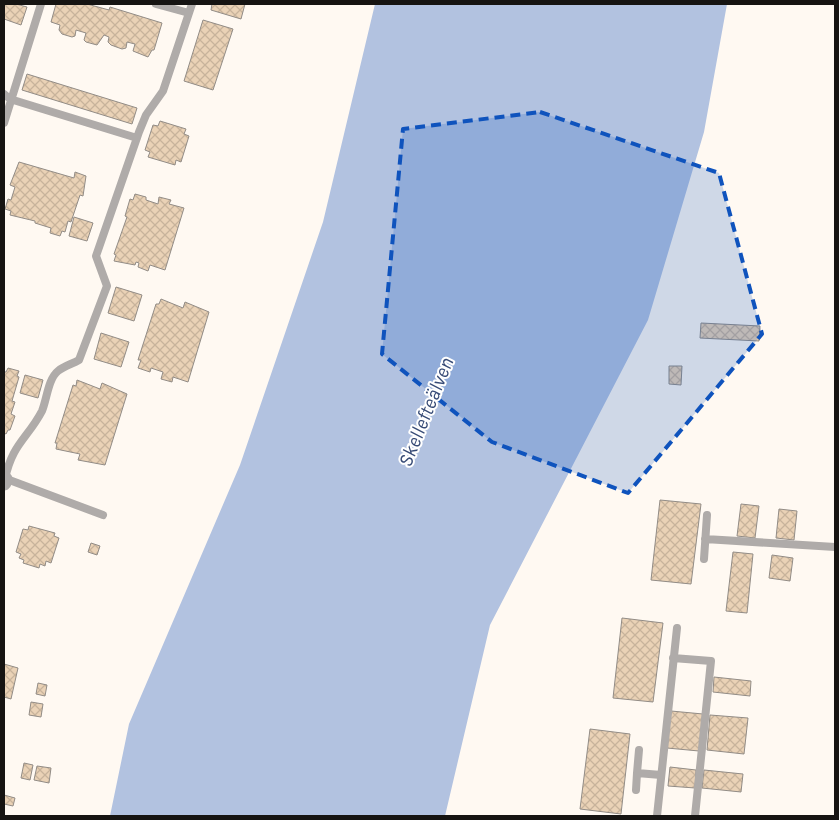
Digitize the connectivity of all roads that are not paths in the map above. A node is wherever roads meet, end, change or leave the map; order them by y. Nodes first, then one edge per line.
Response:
1 (41, 4) edge
2 (156, 4) edge
3 (192, 4) edge
4 (188, 13) junction
5 (7, 97) edge
6 (4, 124) edge
7 (137, 138) junction
8 (4, 480) edge
9 (102, 515) dead end
10 (707, 515) dead end
11 (705, 539) junction
12 (835, 547) edge
13 (704, 559) dead end
14 (677, 628) dead end
15 (674, 658) junction
16 (639, 750) dead end
17 (637, 773) junction
18 (661, 775) junction
19 (636, 790) dead end
20 (657, 816) edge
21 (695, 816) edge

1 - 5 lane
2 - 4 lane
3 - 4 lane
4 - 7 lane
5 - 6 lane
5 - 7 lane
7 - 8 lane
8 - 9 lane
10 - 11 lane
11 - 12 lane
11 - 13 lane
14 - 15 lane
15 - 18 lane
15 - 21 lane
16 - 17 lane
17 - 18 lane
17 - 19 lane
18 - 20 lane

